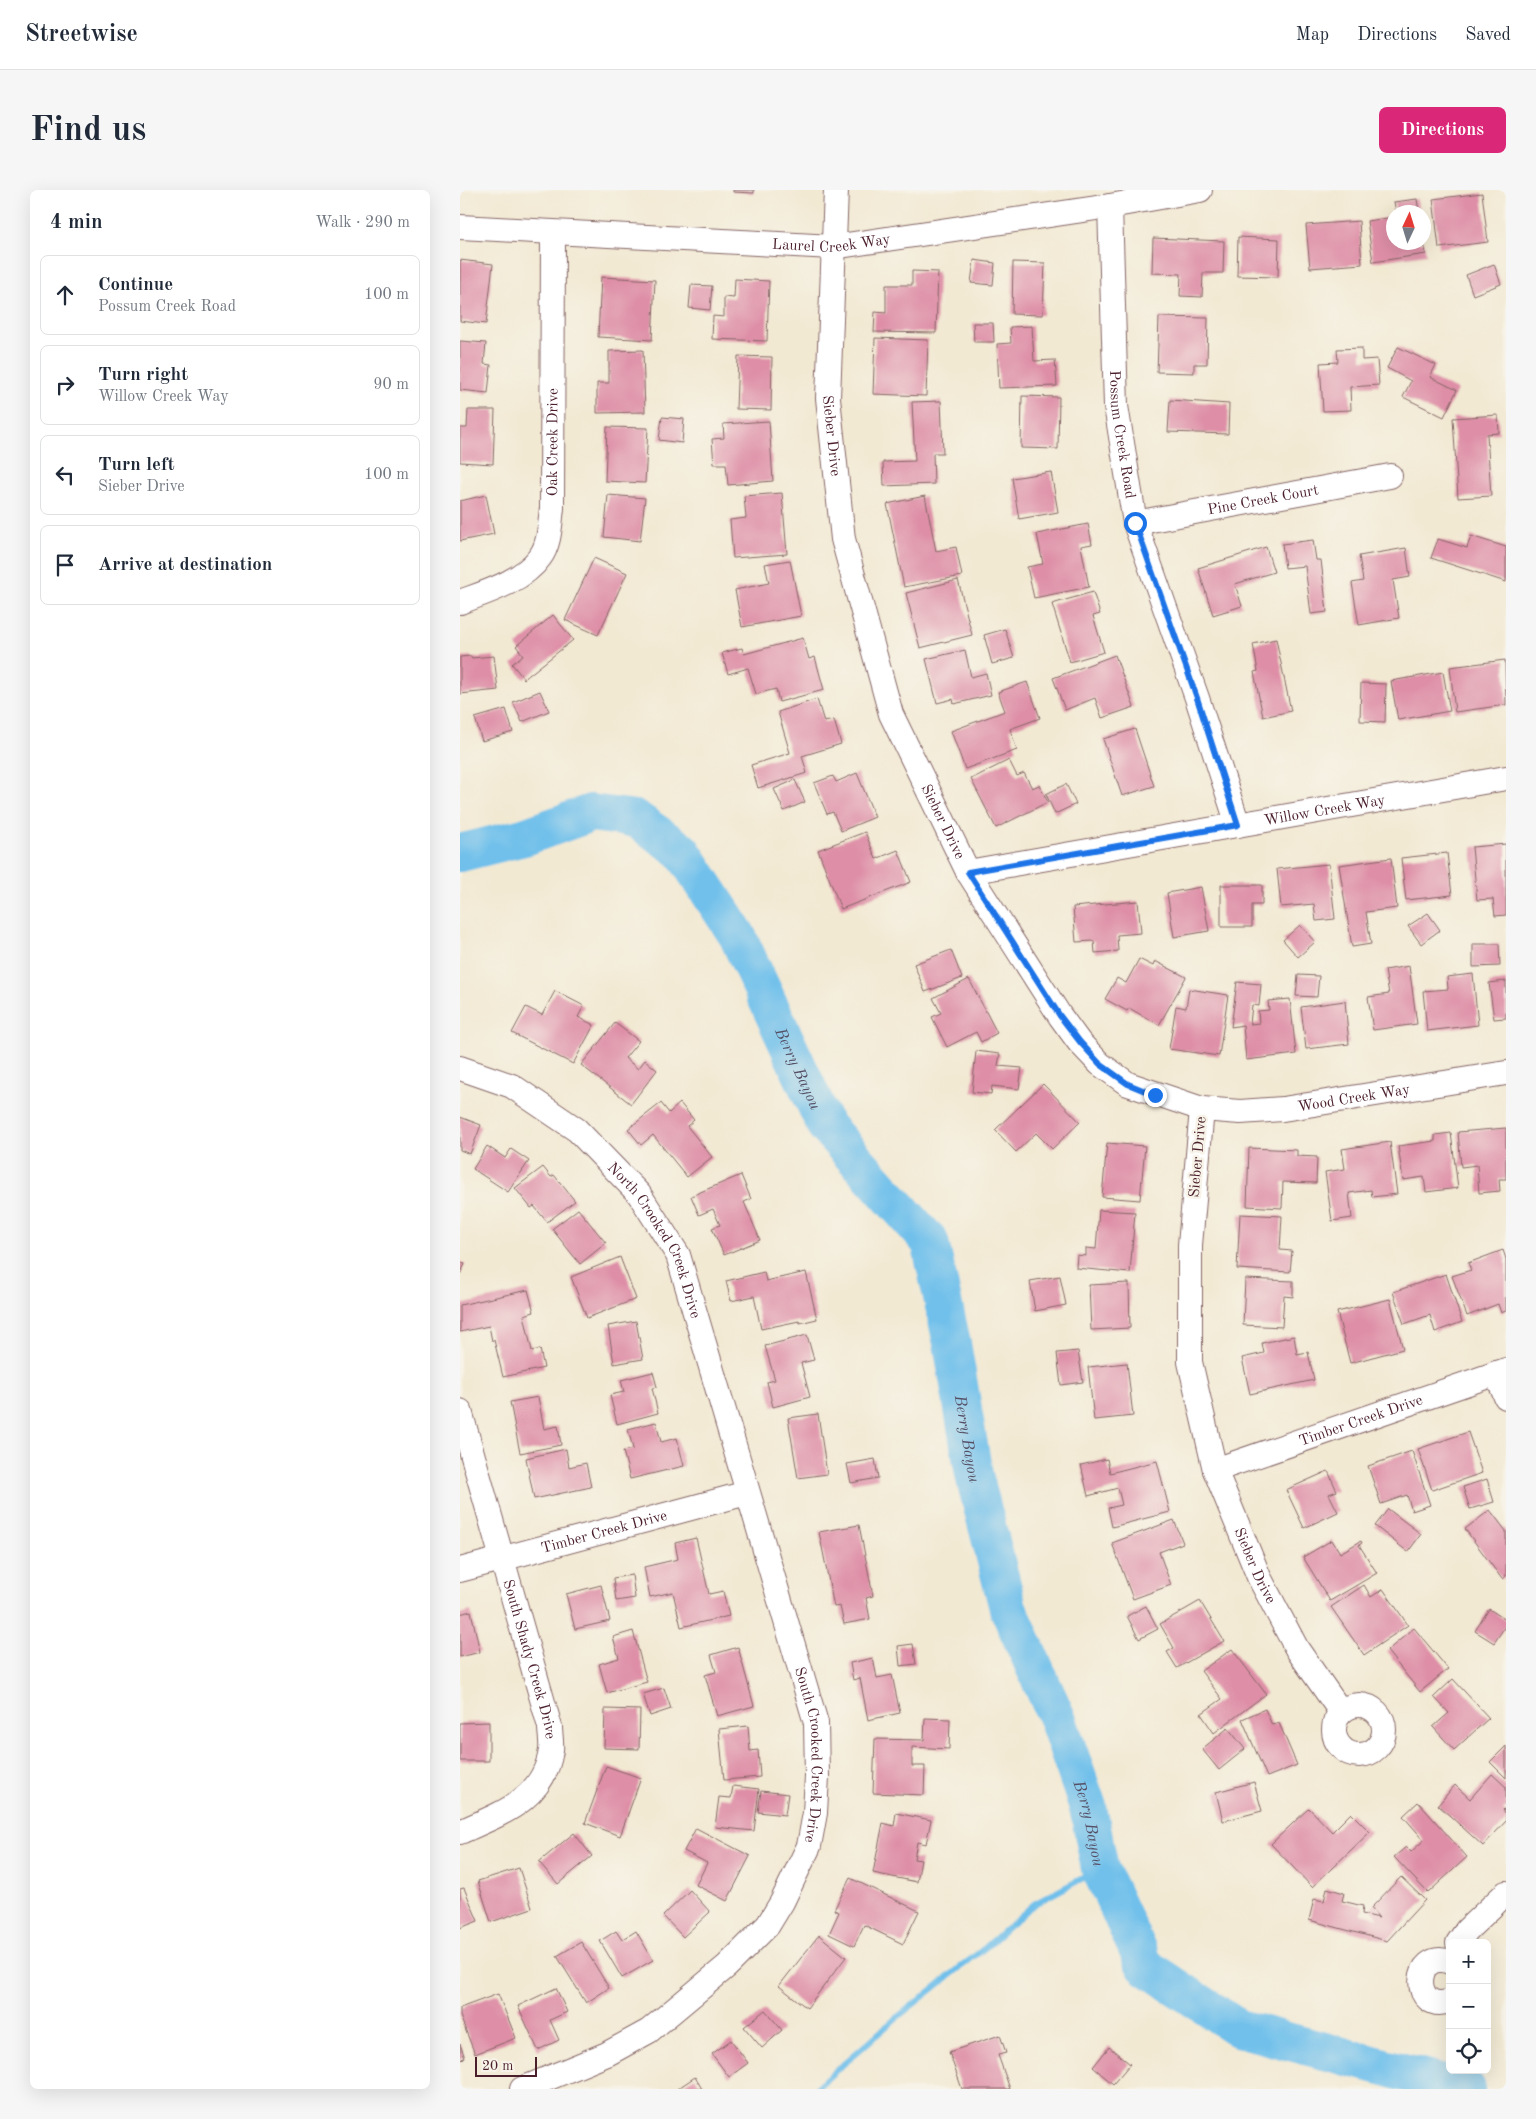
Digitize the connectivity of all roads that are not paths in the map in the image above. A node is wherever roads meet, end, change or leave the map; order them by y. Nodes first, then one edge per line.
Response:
1 (836, 190) edge
2 (1200, 190) edge
3 (1110, 206) junction
4 (460, 227) edge
5 (553, 233) junction
6 (833, 248) junction
7 (1390, 476) dead end
8 (1135, 523) junction
9 (460, 602) edge
10 (1506, 778) edge
11 (1238, 825) junction
12 (968, 872) junction
13 (460, 1068) edge
14 (1506, 1073) edge
15 (1202, 1109) junction
16 (1501, 1371) edge
17 (1506, 1397) edge
18 (460, 1411) edge
19 (1215, 1470) junction
20 (747, 1493) junction
21 (503, 1557) junction
22 (460, 1570) edge
23 (1341, 1712) dead end
24 (460, 1832) edge
25 (1506, 1893) edge
26 (1461, 1939) edge
27 (1446, 1956) edge
28 (1446, 2002) edge
29 (522, 2089) edge

1 - 6 street, Sieber Drive
2 - 3 street, Laurel Creek Way
3 - 6 street, Laurel Creek Way
3 - 8 street, Possum Creek Road
4 - 5 street, Laurel Creek Way
5 - 6 street, Laurel Creek Way
5 - 9 street, Oak Creek Drive
6 - 12 street, Sieber Drive
7 - 8 street, Pine Creek Court
8 - 11 street, Possum Creek Road
10 - 11 street, Willow Creek Way
11 - 12 street, Willow Creek Way
12 - 15 street, Sieber Drive
13 - 20 street, North Crooked Creek Drive
14 - 15 street, Wood Creek Way
15 - 19 street, Sieber Drive
16 - 17 street
16 - 19 street, Timber Creek Drive
18 - 21 street, South Shady Creek Drive
19 - 23 street, Sieber Drive
20 - 21 street, Timber Creek Drive
20 - 29 street, South Crooked Creek Drive
21 - 22 street, Timber Creek Drive
21 - 24 street, South Shady Creek Drive
25 - 26 street
27 - 28 street

